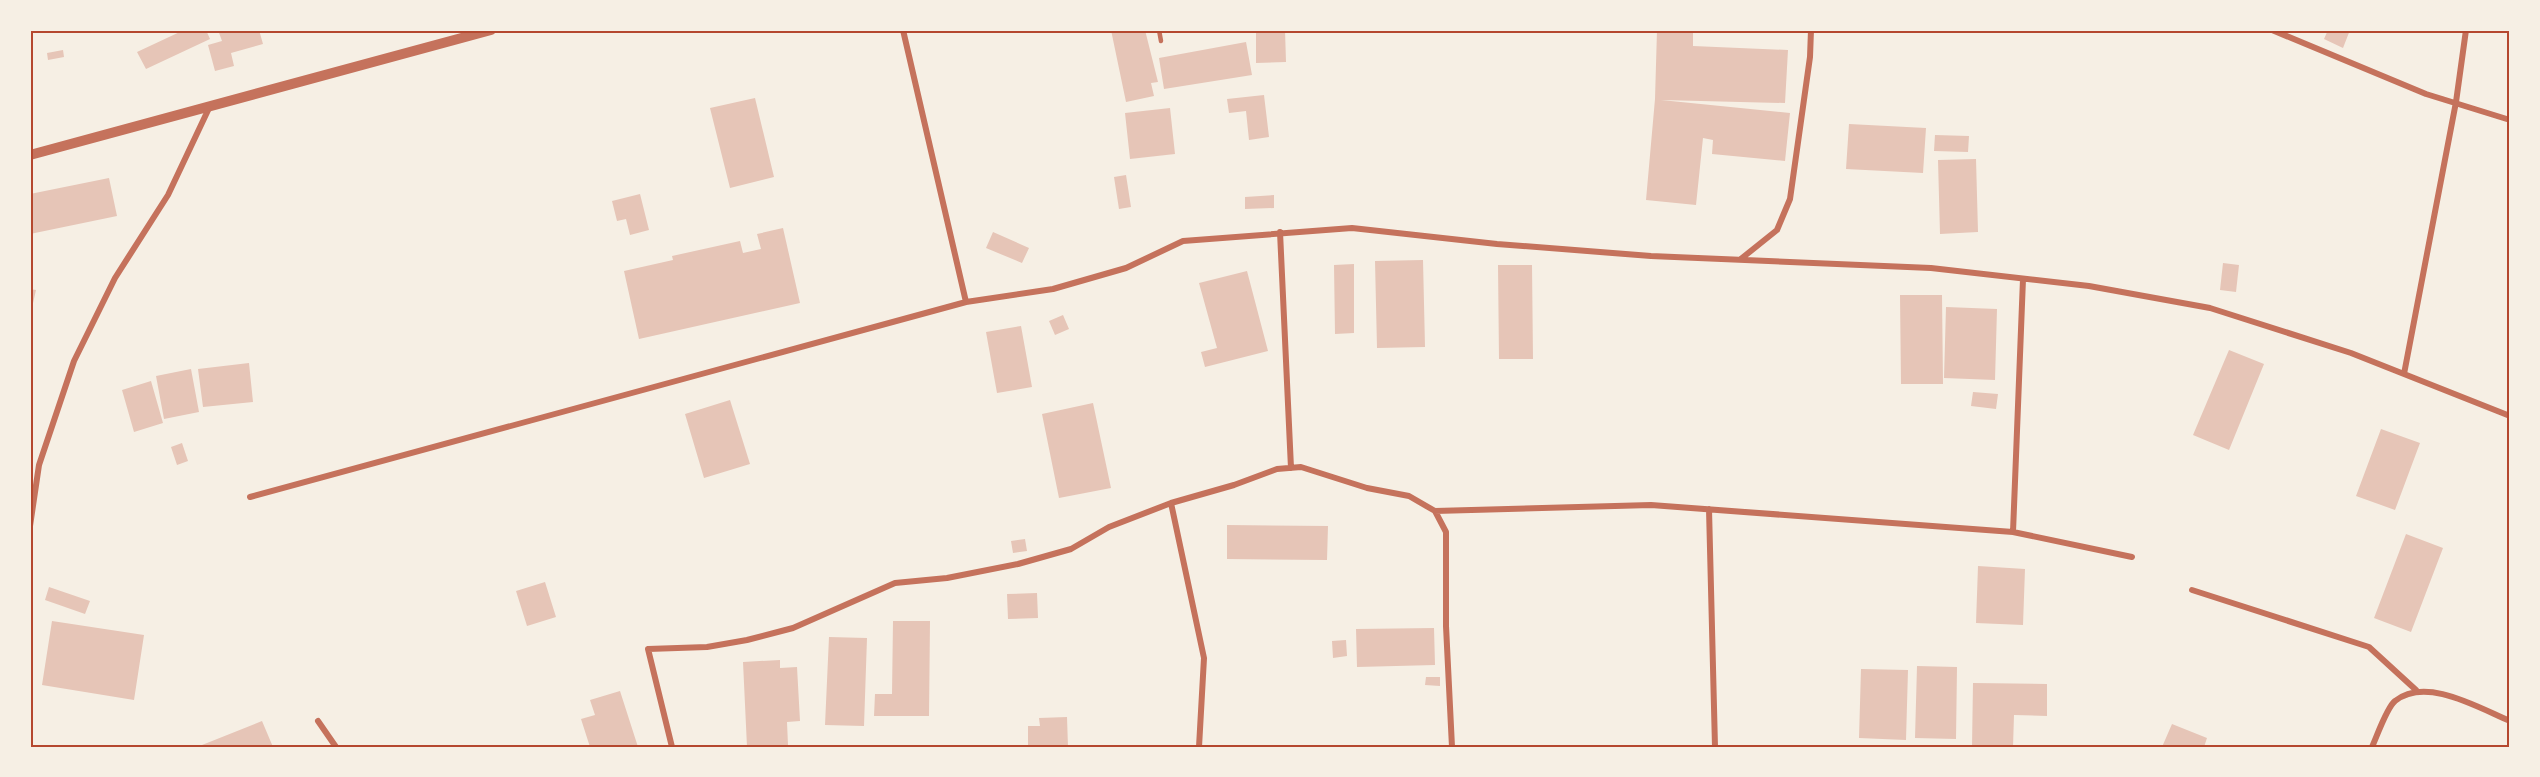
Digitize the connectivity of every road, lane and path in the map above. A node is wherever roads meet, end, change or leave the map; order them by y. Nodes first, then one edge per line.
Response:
1 (490, 30) edge
2 (903, 30) edge
3 (1159, 30) edge
4 (1811, 30) edge
5 (2272, 30) edge
6 (2466, 30) edge
7 (1161, 41) dead end
8 (2456, 102) junction
9 (210, 106) junction
10 (2510, 120) edge
11 (30, 155) edge
12 (1280, 232) junction
13 (1742, 259) junction
14 (2023, 279) junction
15 (966, 302) junction
16 (2404, 374) junction
17 (2510, 416) edge
18 (1291, 468) junction
19 (250, 497) dead end
20 (1171, 503) junction
21 (1709, 509) junction
22 (1435, 511) junction
23 (30, 526) edge
24 (2013, 532) junction
25 (2132, 557) dead end
26 (2192, 590) dead end
27 (2416, 690) junction
28 (318, 721) dead end
29 (2510, 721) edge
30 (336, 747) edge
31 (672, 747) edge
32 (1199, 747) edge
33 (1452, 747) edge
34 (1715, 747) edge
35 (2372, 747) edge

1 - 9 street
2 - 15 street
3 - 7 lane
4 - 13 street
5 - 8 street
6 - 8 street
8 - 10 street
8 - 16 street
9 - 11 street
9 - 23 street
12 - 13 street
12 - 15 street
12 - 18 street
13 - 14 street
14 - 16 street
14 - 24 street
15 - 19 street
16 - 17 street
18 - 20 street
18 - 22 street
20 - 31 street
20 - 32 street
21 - 22 street
21 - 24 street
21 - 34 street
22 - 33 street
24 - 25 street
26 - 27 street
27 - 29 street
27 - 35 street
28 - 30 street

